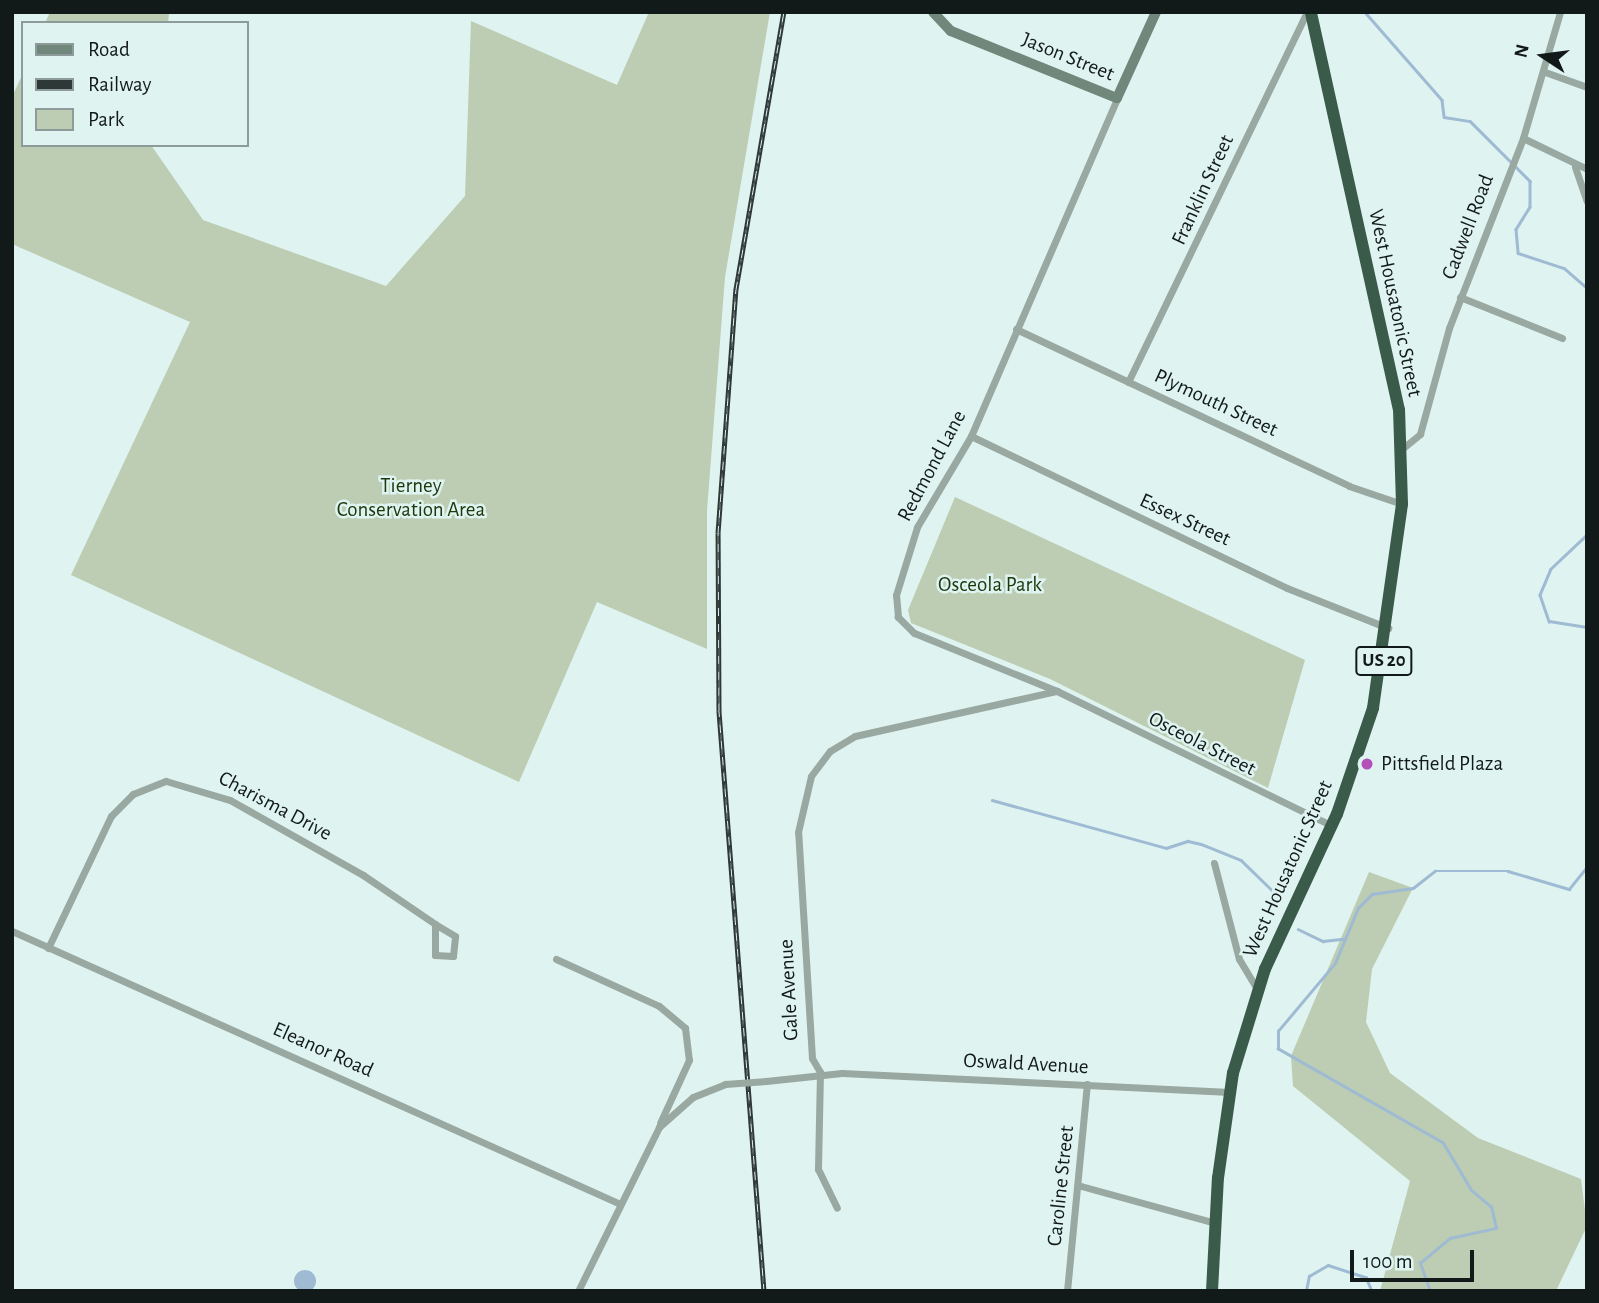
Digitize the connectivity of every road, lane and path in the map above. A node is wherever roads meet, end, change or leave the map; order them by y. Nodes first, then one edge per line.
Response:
1 (933, 12) edge
2 (1156, 12) edge
3 (1309, 12) edge
4 (1560, 12) edge
5 (1545, 72) junction
6 (1587, 87) edge
7 (1117, 98) junction
8 (1522, 138) junction
9 (1575, 167) junction
10 (1587, 169) edge
11 (1587, 201) edge
12 (1460, 297) junction
13 (1016, 329) junction
14 (1562, 338) dead end
15 (1128, 382) junction
16 (971, 436) junction
17 (1403, 447) junction
18 (1402, 504) junction
19 (1388, 628) junction
20 (1057, 691) junction
21 (1332, 826) junction
22 (1214, 863) dead end
23 (435, 924) junction
24 (12, 931) edge
25 (48, 948) junction
26 (556, 959) dead end
27 (1257, 989) junction
28 (820, 1072) junction
29 (1087, 1084) junction
30 (1230, 1092) junction
31 (659, 1127) junction
32 (1081, 1186) junction
33 (618, 1203) junction
34 (837, 1208) dead end
35 (1215, 1223) junction
36 (578, 1291) edge
37 (1067, 1291) edge
38 (1212, 1291) edge

1 - 7 street, Jason Street
2 - 7 street
3 - 15 street, Franklin Street
3 - 17 highway, West Housatonic Street / US 20
4 - 5 street, Cadwell Road
5 - 6 street
5 - 8 street, Cadwell Road
7 - 13 street, Redmond Lane
8 - 9 street
8 - 12 street, Cadwell Road
9 - 10 street
9 - 11 street
12 - 14 street
12 - 17 street, Cadwell Road
13 - 15 street, Plymouth Street
13 - 16 street, Redmond Lane
15 - 18 street, Plymouth Street
16 - 19 street, Essex Street
16 - 20 street, Redmond Lane
17 - 18 highway, West Housatonic Street / US 20
18 - 19 highway, West Housatonic Street / US 20
19 - 21 highway, West Housatonic Street / US 20
20 - 21 street, Osceola Street
20 - 28 street, Gale Avenue
21 - 27 highway, West Housatonic Street / US 20
22 - 27 street
23 - 23 street, Charisma Drive
23 - 25 street, Charisma Drive
24 - 25 street, Eleanor Road
25 - 33 street, Eleanor Road
26 - 31 street
27 - 30 highway, West Housatonic Street / US 20
28 - 29 street, Oswald Avenue
28 - 31 street, bridge
28 - 34 street, Gale Avenue
29 - 30 street, Oswald Avenue
29 - 32 street, Caroline Street
30 - 35 highway, West Housatonic Street / US 20
31 - 33 street
32 - 35 street
32 - 37 street, Caroline Street
33 - 36 street
35 - 38 highway, West Housatonic Street / US 20

